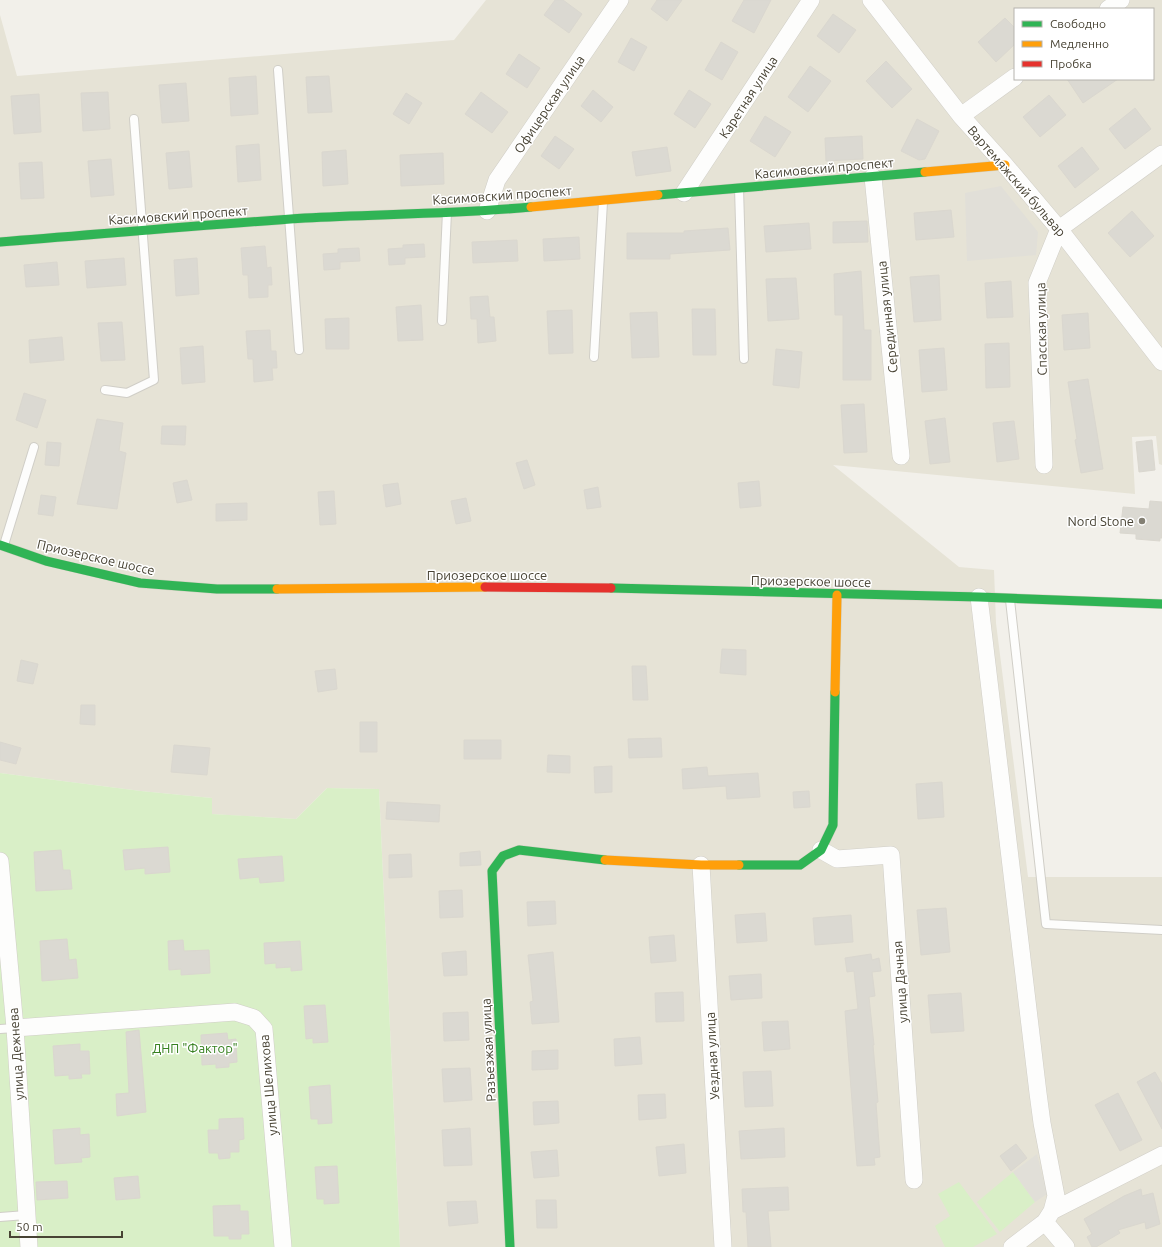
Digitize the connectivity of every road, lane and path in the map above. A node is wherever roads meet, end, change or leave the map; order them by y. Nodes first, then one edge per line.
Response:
1 (620, 0) edge
2 (811, 0) edge
3 (871, 0) edge
4 (278, 70) dead end
5 (1014, 78) edge
6 (961, 116) junction
7 (134, 119) dead end
8 (1162, 154) edge
9 (1005, 165) junction
10 (873, 177) junction
11 (739, 188) junction
12 (684, 193) junction
13 (603, 201) junction
14 (447, 212) junction
15 (487, 212) junction
16 (289, 220) junction
17 (1059, 229) junction
18 (142, 231) junction
19 (0, 242) edge
20 (442, 322) dead end
21 (299, 350) dead end
22 (594, 357) dead end
23 (744, 359) dead end
24 (1162, 362) edge
25 (105, 390) dead end
26 (34, 447) dead end
27 (901, 456) dead end
28 (1044, 465) dead end
29 (2, 546) edge
30 (837, 595) junction
31 (979, 598) junction
32 (1010, 599) junction
33 (1162, 604) edge
34 (821, 850) junction
35 (0, 861) edge
36 (701, 865) junction
37 (1162, 930) edge
38 (7, 1028) edge
39 (1162, 1155) edge
40 (914, 1180) dead end
41 (26, 1216) junction
42 (1048, 1216) junction
43 (0, 1217) edge
44 (29, 1247) edge
45 (282, 1247) edge
46 (510, 1247) edge
47 (723, 1247) edge
48 (1012, 1247) edge
49 (1066, 1247) edge

1 - 15 street, Офицерская улица
2 - 12 street, Каретная улица
3 - 6 street, Вартемяжский бульвар
4 - 16 lane
5 - 6 street
6 - 9 street, Вартемяжский бульвар
7 - 18 lane
8 - 17 street
9 - 10 street, Касимовский проспект
9 - 17 street, Вартемяжский бульвар
10 - 11 street, Касимовский проспект
10 - 27 street, Серединная улица
11 - 12 street, Касимовский проспект
11 - 23 lane
12 - 13 street, Касимовский проспект
13 - 15 street, Касимовский проспект
13 - 22 lane
14 - 15 street, Касимовский проспект
14 - 16 street, Касимовский проспект
14 - 20 lane
16 - 18 street, Касимовский проспект
16 - 21 lane
17 - 24 street, Вартемяжский бульвар
17 - 28 street, Спасская улица
18 - 19 street, Касимовский проспект
18 - 25 lane
26 - 29 lane
29 - 30 street, Приозерское шоссе
30 - 31 street, Приозерское шоссе
30 - 34 street
31 - 32 street, Приозерское шоссе
31 - 42 street
32 - 33 street, Приозерское шоссе
32 - 37 lane
34 - 36 street
34 - 40 street, улица Дачная
35 - 38 street, улица Дежнева
36 - 46 street, Разъезжая улица
36 - 47 street, Уездная улица
38 - 41 street, улица Дежнева
38 - 45 street, улица Шелихова
39 - 42 street
41 - 43 lane
41 - 44 street, улица Дежнева
42 - 48 street
42 - 49 street

